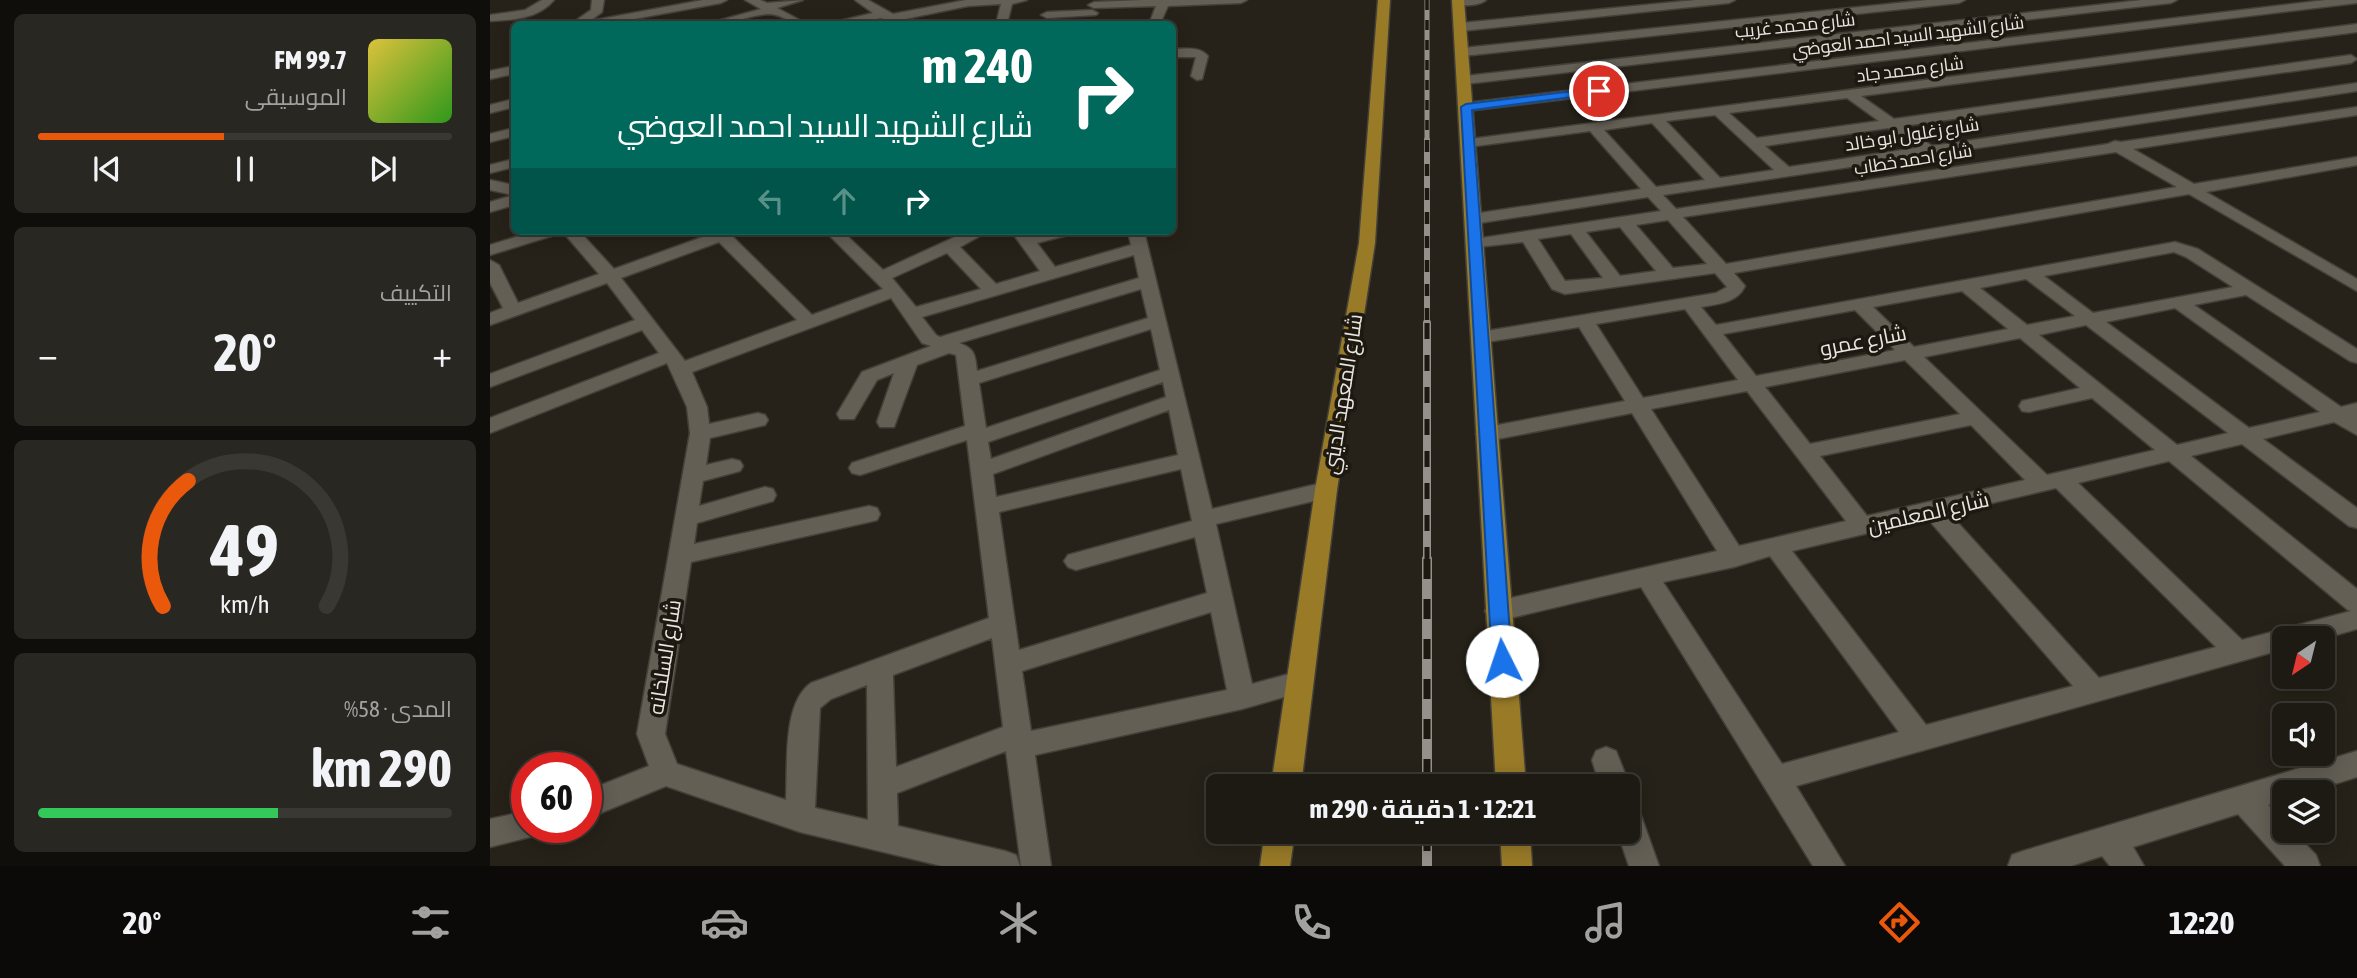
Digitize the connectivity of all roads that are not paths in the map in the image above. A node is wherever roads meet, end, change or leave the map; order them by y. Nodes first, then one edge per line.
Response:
1 (507, 0) edge
2 (548, 0) edge
3 (598, 0) edge
4 (721, 0) edge
5 (751, 0) edge
6 (797, 0) edge
7 (861, 0) edge
8 (1021, 0) edge
9 (1051, 0) edge
10 (1241, 0) edge
11 (1384, 0) edge
12 (1480, 0) edge
13 (1730, 0) edge
14 (1959, 0) edge
15 (2171, 0) edge
16 (2259, 0) edge
17 (2354, 0) edge
18 (1007, 1) edge
19 (1458, 1) edge
20 (1940, 1) edge
21 (2123, 2) edge
22 (667, 3) edge
23 (1163, 3) junction
24 (769, 9) junction
25 (2282, 9) junction
26 (1093, 11) edge
27 (490, 18) edge
28 (883, 18) edge
29 (591, 19) edge
30 (1046, 20) edge
31 (1772, 20) junction
32 (723, 21) edge
33 (795, 21) edge
34 (861, 21) edge
35 (1003, 21) edge
36 (1156, 21) edge
37 (2169, 22) junction
38 (2270, 26) dead end
39 (1461, 27) junction
40 (2357, 28) edge
41 (2339, 31) junction
42 (2295, 36) junction
43 (2357, 38) edge
44 (1805, 41) junction
45 (2223, 46) junction
46 (1463, 52) junction
47 (1176, 53) edge
48 (2354, 60) edge
49 (1838, 63) junction
50 (2277, 69) junction
51 (511, 71) edge
52 (2031, 71) junction
53 (490, 75) edge
54 (1197, 76) dead end
55 (1465, 80) junction
56 (2357, 87) edge
57 (1850, 94) junction
58 (2079, 97) junction
59 (511, 104) edge
60 (1466, 107) junction
61 (490, 109) edge
62 (1719, 111) junction
63 (2357, 111) edge
64 (1657, 119) junction
65 (2126, 122) junction
66 (1890, 124) junction
67 (1594, 127) junction
68 (2086, 128) junction
69 (511, 133) edge
70 (490, 138) edge
71 (1468, 143) junction
72 (1753, 143) junction
73 (2119, 147) junction
74 (1929, 152) junction
75 (2357, 161) edge
76 (511, 164) edge
77 (490, 169) edge
78 (1786, 173) junction
79 (1717, 183) junction
80 (490, 185) edge
81 (511, 189) edge
82 (2191, 190) junction
83 (1653, 193) junction
84 (511, 201) edge
85 (490, 207) edge
86 (1672, 215) junction
87 (1473, 219) junction
88 (1625, 222) junction
89 (1576, 229) junction
90 (539, 235) edge
91 (574, 235) edge
92 (719, 235) edge
93 (726, 235) edge
94 (837, 235) edge
95 (963, 236) edge
96 (1023, 236) edge
97 (1528, 236) junction
98 (1138, 239) edge
99 (1475, 244) junction
100 (490, 250) edge
101 (490, 265) edge
102 (1720, 269) junction
103 (1051, 274) junction
104 (2030, 274) junction
105 (610, 275) junction
106 (1669, 275) junction
107 (1148, 281) junction
108 (1616, 283) junction
109 (888, 284) junction
110 (1966, 285) junction
111 (2357, 286) edge
112 (2248, 289) junction
113 (993, 291) junction
114 (2178, 302) junction
115 (1689, 303) junction
116 (1860, 305) junction
117 (513, 311) junction
118 (912, 314) junction
119 (490, 319) edge
120 (1584, 320) junction
121 (2093, 320) junction
122 (1158, 321) junction
123 (646, 322) junction
124 (809, 323) junction
125 (1711, 331) junction
126 (2024, 332) junction
127 (1481, 337) junction
128 (943, 345) junction
129 (1910, 354) junction
130 (2357, 358) edge
131 (909, 360) junction
132 (676, 362) junction
133 (1171, 373) junction
134 (969, 380) junction
135 (490, 381) edge
136 (1752, 384) junction
137 (2096, 391) junction
138 (1177, 400) junction
139 (1638, 405) junction
140 (2029, 406) dead end
141 (2347, 412) edge
142 (846, 414) dead end
143 (1975, 418) junction
144 (758, 420) dead end
145 (887, 422) dead end
146 (490, 426) edge
147 (2357, 428) edge
148 (700, 433) junction
149 (977, 434) junction
150 (1487, 434) junction
151 (2246, 436) junction
152 (1805, 452) junction
153 (2173, 453) junction
154 (1190, 460) junction
155 (732, 466) dead end
156 (860, 468) dead end
157 (982, 470) junction
158 (693, 476) junction
159 (2052, 482) junction
160 (1326, 490) junction
161 (765, 495) dead end
162 (987, 507) junction
163 (1933, 510) junction
164 (869, 514) dead end
165 (687, 518) junction
166 (2357, 520) edge
167 (1203, 523) junction
168 (1863, 527) junction
169 (1776, 547) junction
170 (680, 556) junction
171 (1734, 558) junction
172 (1076, 561) dead end
173 (1648, 578) junction
174 (1220, 599) junction
175 (2357, 603) edge
176 (1498, 611) junction
177 (2357, 619) edge
178 (1004, 623) junction
179 (2331, 626) edge
180 (2272, 642) edge
181 (2238, 652) junction
182 (1009, 664) junction
183 (880, 670) junction
184 (1300, 682) junction
185 (2094, 691) junction
186 (1242, 698) junction
187 (1920, 739) junction
188 (1019, 740) junction
189 (2357, 764) edge
190 (666, 773) junction
191 (1288, 774) edge
192 (1510, 774) edge
193 (1775, 779) junction
194 (882, 785) junction
195 (602, 799) edge
196 (2243, 799) junction
197 (800, 818) junction
198 (511, 828) edge
199 (490, 833) edge
200 (883, 838) junction
201 (2108, 840) junction
202 (1278, 844) edge
203 (1516, 844) edge
204 (1636, 844) edge
205 (1005, 866) edge
206 (1036, 866) edge
207 (1275, 866) edge
208 (1517, 866) edge
209 (1644, 866) edge
210 (1829, 866) edge
211 (2023, 866) edge
212 (2129, 866) edge
213 (2305, 866) edge

1 - 27 street
2 - 27 street
3 - 29 street
4 - 22 street
5 - 24 street
6 - 24 street
7 - 28 street
8 - 18 street
9 - 30 street
10 - 23 street
11 - 160 main road, شارع المعهد الديني
12 - 19 street
13 - 39 street
14 - 20 street
15 - 21 street, شارع محمد غريب
16 - 25 street
17 - 25 street, شارع الشهيد السيد احمد العوضي
18 - 28 street
18 - 35 street
19 - 39 main road
20 - 31 street
21 - 37 street
21 - 44 street, شارع محمد غريب
22 - 29 street
23 - 26 street
23 - 36 street
24 - 32 street
24 - 33 street
25 - 37 street, شارع الشهيد السيد احمد العوضي
25 - 41 street
26 - 30 street
28 - 34 street
31 - 44 street
31 - 46 street
37 - 45 street
37 - 49 street, شارع الشهيد السيد احمد العوضي
38 - 42 street
39 - 46 main road
40 - 41 street, شارع محمد جاد
41 - 42 street, شارع محمد جاد
41 - 43 street
42 - 45 street, شارع محمد جاد
42 - 48 street
44 - 49 street
44 - 55 street, شارع محمد غريب
45 - 50 street
45 - 52 street, شارع محمد جاد
46 - 55 main road
47 - 54 street
48 - 50 street
49 - 60 street, شارع الشهيد السيد احمد العوضي
50 - 58 street
51 - 53 street
52 - 57 street, شارع محمد جاد
52 - 58 street
55 - 60 main road
56 - 65 street, شارع زغلول ابو خالد
57 - 62 street, شارع محمد جاد
57 - 66 street
58 - 65 street
58 - 66 street
59 - 61 street
60 - 71 main road
62 - 64 street, شارع محمد جاد
62 - 72 street
63 - 73 street, شارع احمد خطاب
64 - 67 street, شارع محمد جاد
64 - 79 street
65 - 68 street, شارع زغلول ابو خالد
66 - 72 street
66 - 74 street
67 - 71 street, شارع محمد جاد
67 - 83 street
68 - 73 street
68 - 74 street, شارع زغلول ابو خالد
69 - 70 street
71 - 87 main road
72 - 78 street
73 - 82 street
73 - 86 street, شارع احمد خطاب
74 - 78 street, شارع زغلول ابو خالد
75 - 82 street
76 - 77 street
78 - 79 street, شارع زغلول ابو خالد
79 - 83 street, شارع زغلول ابو خالد
80 - 81 street
82 - 102 street
82 - 111 street
83 - 86 street
83 - 87 street, شارع زغلول ابو خالد
84 - 85 street
86 - 88 street, شارع احمد خطاب
86 - 102 street
87 - 99 main road
88 - 89 street, شارع احمد خطاب
88 - 106 street
89 - 97 street, شارع احمد خطاب
89 - 108 street
90 - 100 street
91 - 105 street, شارع السلخانه
92 - 105 street
93 - 124 street
94 - 109 street
95 - 109 street
95 - 113 street
96 - 103 street
97 - 99 street, شارع احمد خطاب
97 - 108 street
98 - 103 street
98 - 107 street
99 - 127 main road
101 - 117 street
102 - 106 street
102 - 115 street
103 - 113 street
104 - 110 street
104 - 112 street
104 - 121 street
105 - 117 street
105 - 123 street, شارع السلخانه
106 - 108 street
107 - 122 street
107 - 128 street
109 - 118 street
109 - 124 street
110 - 116 street
110 - 126 street
112 - 114 street, شارع عمرو
112 - 130 street
113 - 118 street
114 - 121 street, شارع عمرو
114 - 141 street
115 - 120 street
115 - 125 street
116 - 125 street
116 - 129 street
117 - 119 street
118 - 128 street
120 - 127 street
120 - 139 street
121 - 126 street, شارع عمرو
121 - 151 street
122 - 133 street
122 - 134 street
123 - 132 street, شارع السلخانه
123 - 135 street
124 - 132 street
125 - 136 street
126 - 129 street, شارع عمرو
126 - 137 street
127 - 150 main road
128 - 131 street
128 - 134 street
129 - 136 street, شارع عمرو
129 - 143 street
131 - 142 street
131 - 145 street
132 - 146 street
132 - 148 street, شارع السلخانه
133 - 138 street
133 - 149 street
134 - 149 street
136 - 139 street, شارع عمرو
136 - 152 street
137 - 140 street
137 - 153 street
138 - 154 street
138 - 157 street
139 - 150 street, شارع عمرو
139 - 171 street
141 - 147 street
141 - 151 street, شارع المعلمين
143 - 152 street
143 - 159 street
144 - 148 street
148 - 158 street, شارع السلخانه
149 - 156 street
149 - 157 street
150 - 176 main road
151 - 153 street, شارع المعلمين
151 - 166 street
152 - 168 street
153 - 159 street, شارع المعلمين
153 - 175 street
154 - 162 street
154 - 167 street
155 - 158 street
157 - 162 street
158 - 165 street, شارع السلخانه
159 - 163 street, شارع المعلمين
159 - 181 street
160 - 167 street
160 - 184 main road, شارع المعهد الديني
161 - 165 street
162 - 178 street
163 - 168 street, شارع المعلمين
163 - 185 street
164 - 170 street
165 - 170 street, شارع السلخانه
167 - 172 street
167 - 174 street
168 - 169 street, شارع المعلمين
169 - 171 street, شارع المعلمين
169 - 187 street
170 - 190 street, شارع السلخانه
171 - 173 street, شارع المعلمين
173 - 176 street, شارع المعلمين
173 - 193 street
174 - 182 street
174 - 186 street
176 - 192 main road
177 - 179 street
178 - 182 street
178 - 183 street
180 - 181 street
181 - 185 street
182 - 188 street
183 - 194 street
183 - 197 street
184 - 186 street
184 - 191 main road, شارع المعهد الديني
185 - 187 street
186 - 188 street
187 - 193 street
188 - 194 street
188 - 206 street
189 - 196 street
190 - 195 street
190 - 197 street
193 - 210 street
194 - 200 street
196 - 201 street
196 - 213 street
197 - 200 street
198 - 199 street
200 - 205 street
201 - 211 street
201 - 212 street
202 - 207 main road
203 - 208 main road
204 - 209 street

